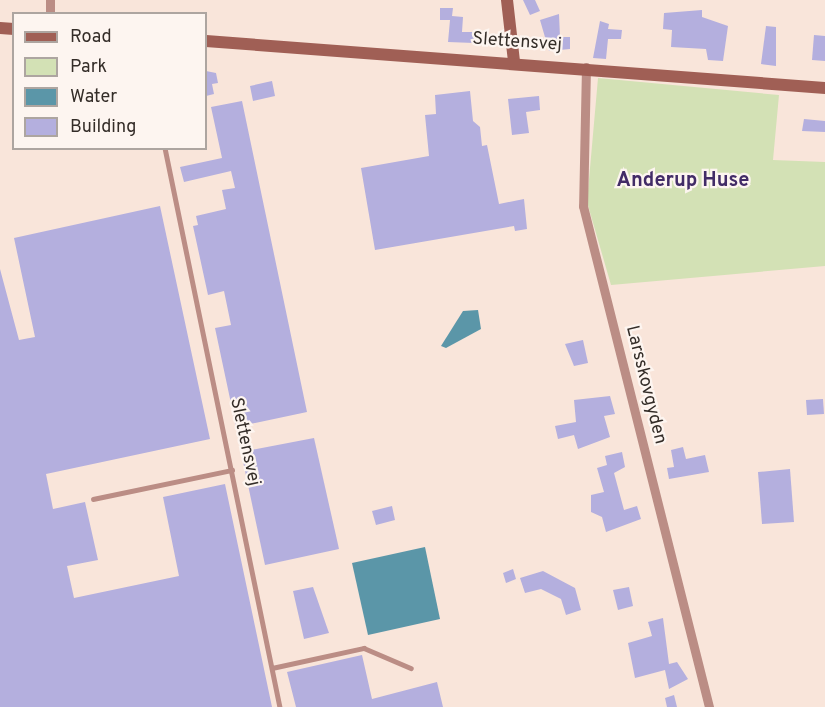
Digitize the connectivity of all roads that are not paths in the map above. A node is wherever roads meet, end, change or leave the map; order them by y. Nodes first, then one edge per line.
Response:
1 (507, 0) edge
2 (207, 41) edge
3 (514, 61) junction
4 (586, 67) junction
5 (825, 88) edge
6 (165, 150) edge
7 (231, 470) junction
8 (93, 500) dead end
9 (272, 668) junction
10 (411, 668) dead end
11 (280, 707) edge
12 (709, 707) edge

1 - 3 street
2 - 3 street, Slettensvej
3 - 4 street, Slettensvej
4 - 5 street, Slettensvej
4 - 12 street, Larsskovgyden
6 - 7 lane, Slettensvej
7 - 8 lane
7 - 9 lane, Slettensvej
9 - 10 lane
9 - 11 lane, Slettensvej

